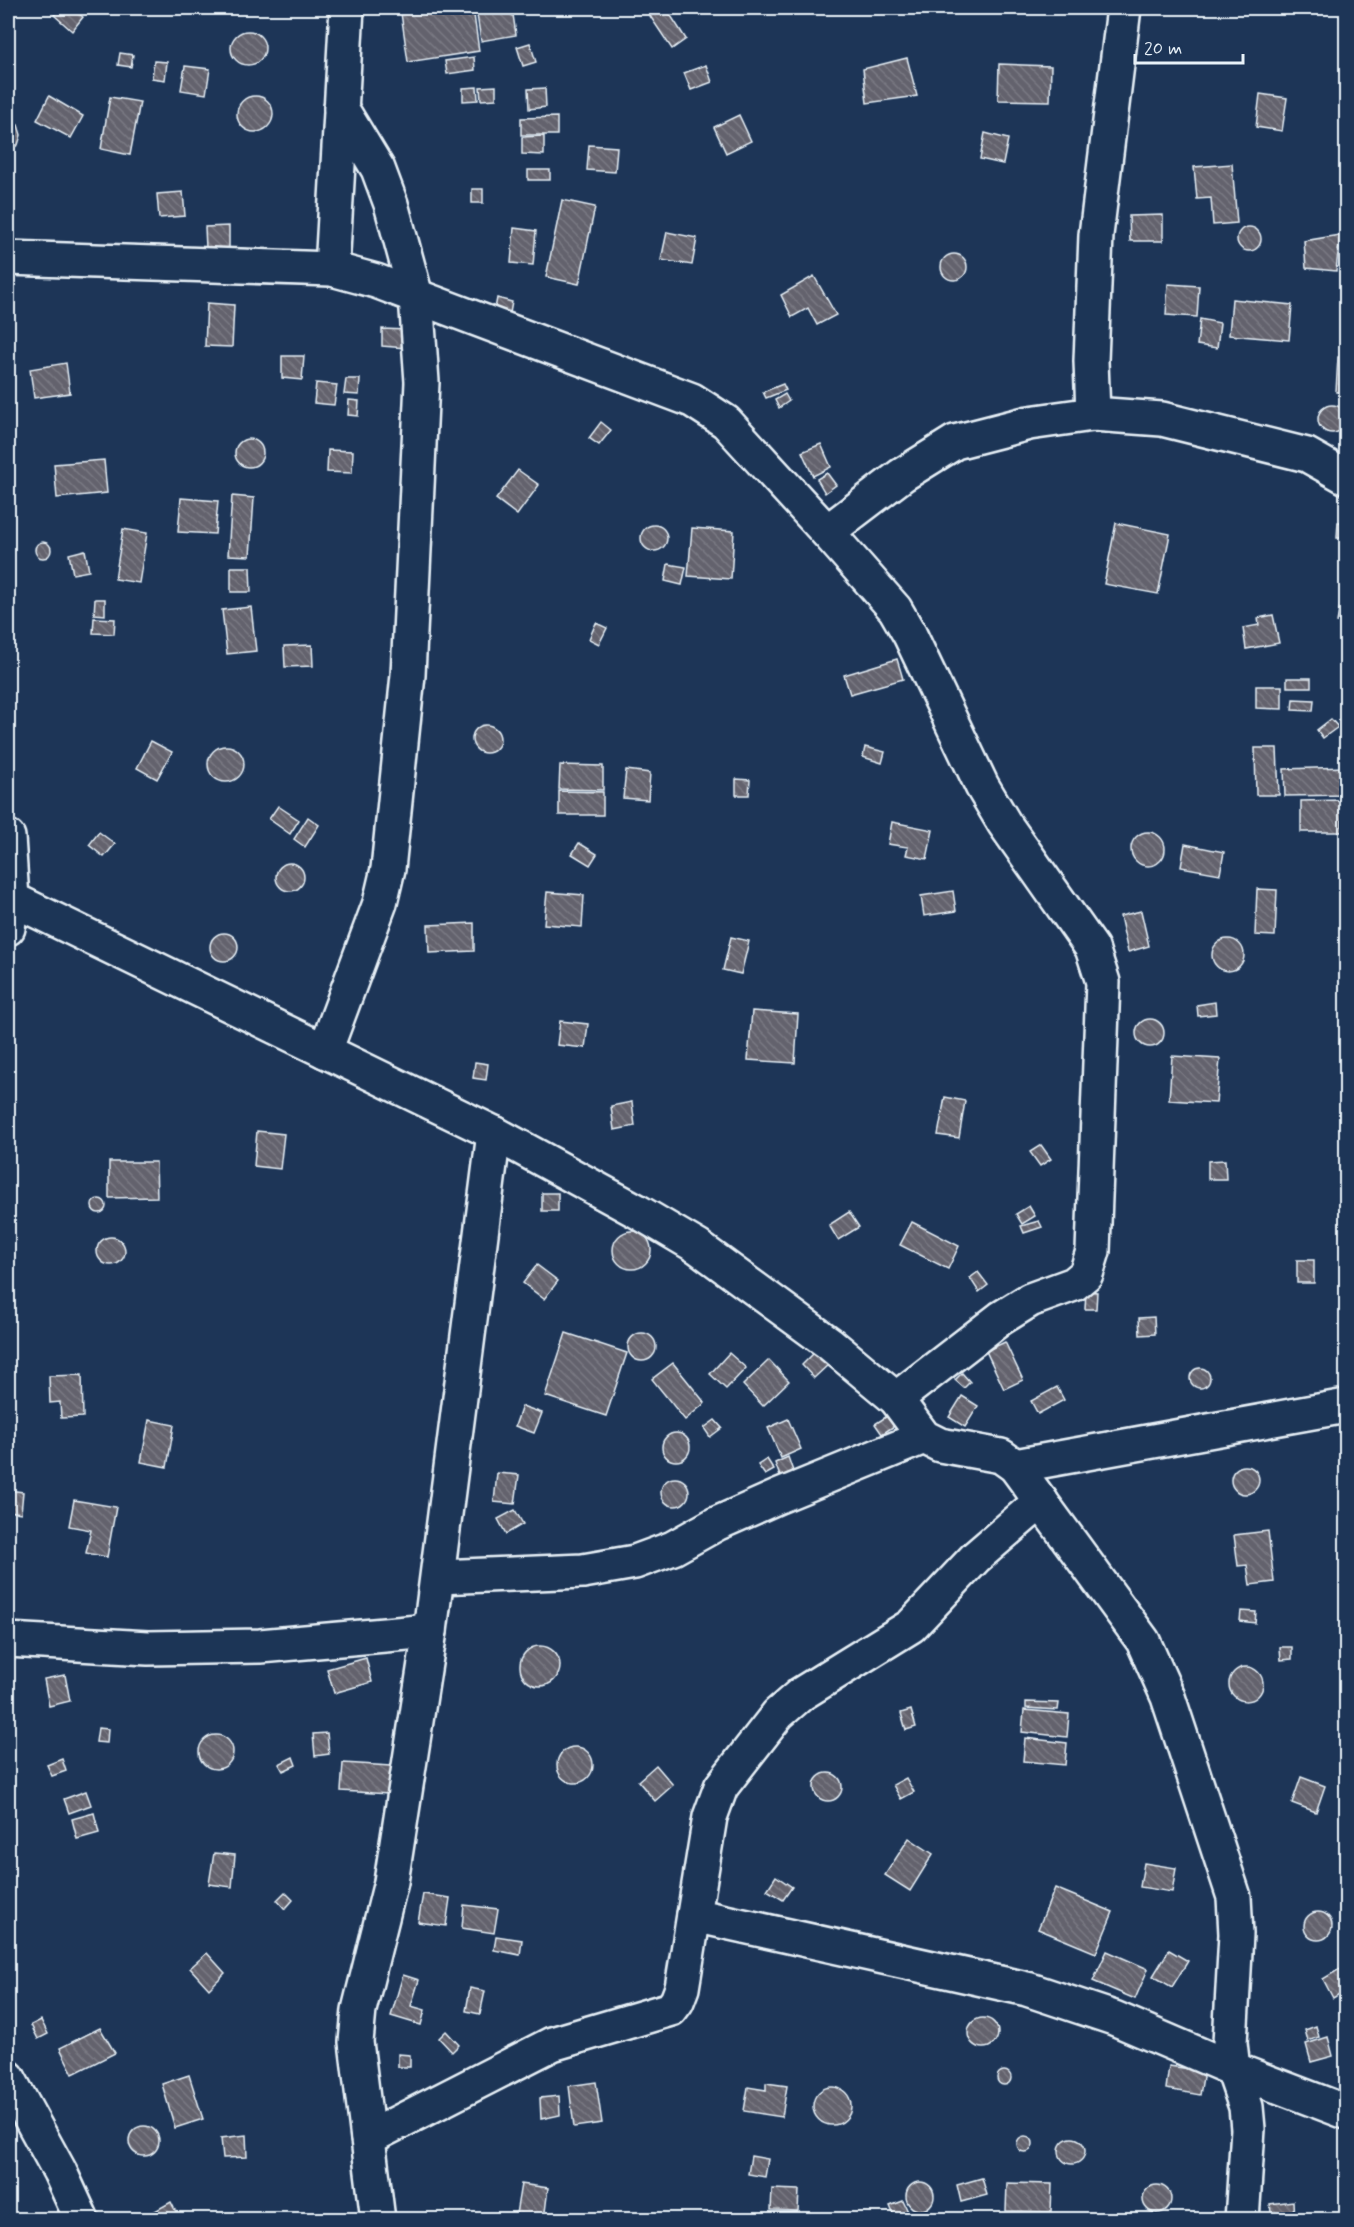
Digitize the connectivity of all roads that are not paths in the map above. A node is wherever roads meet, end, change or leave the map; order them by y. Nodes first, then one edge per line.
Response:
1 (347, 8) edge
2 (1124, 8) edge
3 (341, 108) junction
4 (8, 258) edge
5 (332, 269) junction
6 (416, 296) junction
7 (1093, 414) junction
8 (1347, 477) edge
9 (827, 532) junction
10 (8, 837) edge
11 (9, 891) edge
12 (325, 1051) junction
13 (494, 1133) junction
14 (896, 1399) junction
15 (1347, 1406) edge
16 (924, 1437) junction
17 (1015, 1466) junction
18 (1041, 1501) junction
19 (438, 1577) junction
20 (430, 1631) junction
21 (8, 1640) edge
22 (694, 1915) junction
23 (1233, 2068) junction
24 (8, 2077) edge
25 (1347, 2112) edge
26 (368, 2138) junction
27 (82, 2220) edge
28 (378, 2220) edge
29 (1242, 2220) edge

1 - 3 street
2 - 7 street
3 - 5 street
3 - 6 street
4 - 5 street
5 - 6 street
6 - 9 street
6 - 12 street
7 - 8 street
7 - 9 street
9 - 14 street
10 - 11 street
11 - 12 street
12 - 13 street
13 - 14 street
13 - 19 street
14 - 16 street
15 - 17 street
16 - 17 street
16 - 19 street
17 - 18 street
18 - 22 street
18 - 23 street
19 - 20 street
20 - 21 street
20 - 26 street
22 - 23 street
22 - 26 street
23 - 25 street
23 - 29 street
24 - 27 street
26 - 28 street

